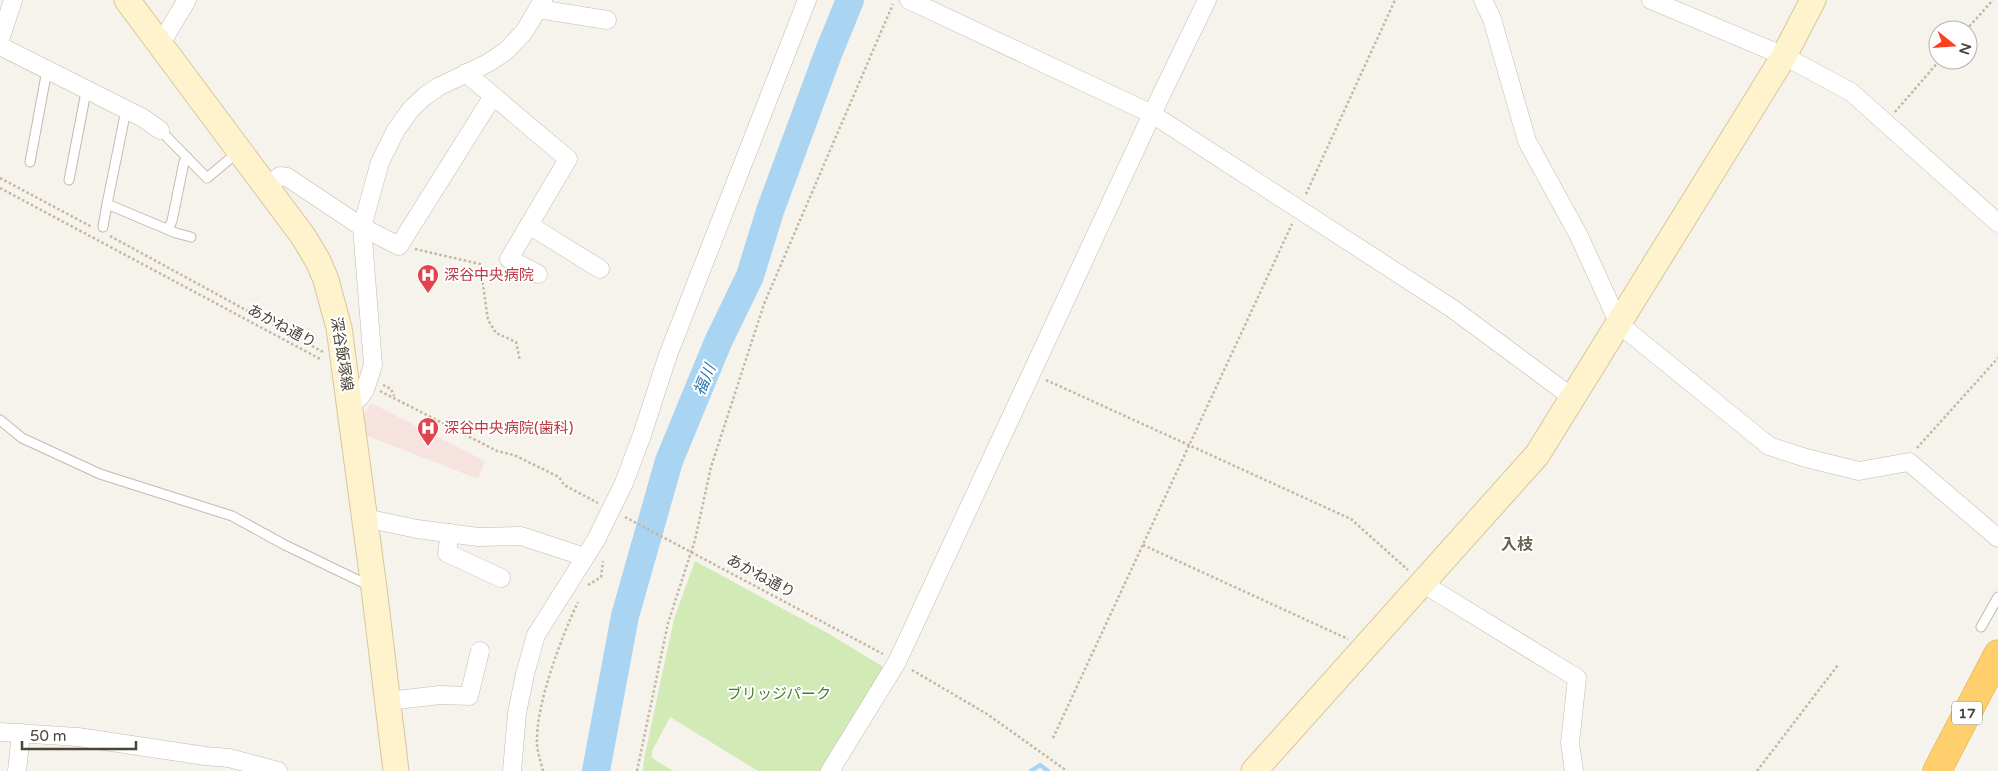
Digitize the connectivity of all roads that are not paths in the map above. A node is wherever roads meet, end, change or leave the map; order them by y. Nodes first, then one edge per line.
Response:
1 (13, 0) edge
2 (127, 0) edge
3 (187, 0) edge
4 (807, 0) edge
5 (909, 0) edge
6 (1207, 0) edge
7 (1483, 0) edge
8 (1653, 0) edge
9 (1813, 0) edge
10 (541, 5) edge
11 (607, 20) dead end
12 (0, 40) edge
13 (160, 45) junction
14 (0, 46) edge
15 (1784, 56) junction
16 (47, 70) junction
17 (466, 73) junction
18 (90, 91) junction
19 (493, 96) junction
20 (126, 110) junction
21 (1152, 114) junction
22 (160, 130) joint
23 (239, 151) junction
24 (186, 157) junction
25 (30, 162) dead end
26 (69, 180) dead end
27 (266, 187) junction
28 (107, 204) junction
29 (1998, 223) edge
30 (529, 225) junction
31 (362, 227) junction
32 (99, 229) road end
33 (168, 229) junction
34 (190, 237) dead end
35 (600, 268) dead end
36 (538, 274) dead end
37 (1619, 324) junction
38 (1574, 398) junction
39 (350, 405) junction
40 (0, 420) edge
41 (365, 518) junction
42 (450, 533) junction
43 (1998, 538) edge
44 (585, 557) junction
45 (501, 578) dead end
46 (1422, 583) junction
47 (374, 588) junction
48 (1998, 597) edge
49 (1981, 627) dead end
50 (480, 651) dead end
51 (1998, 654) edge
52 (388, 701) junction
53 (0, 732) edge
54 (21, 733) junction
55 (17, 771) edge
56 (278, 771) edge
57 (396, 771) edge
58 (512, 771) edge
59 (830, 771) edge
60 (1254, 771) edge
61 (1574, 771) edge
62 (1937, 771) edge

1 - 12 street
2 - 13 street, 深谷飯塚線
3 - 13 street
4 - 44 street
5 - 21 street
6 - 21 street
7 - 37 street
8 - 15 street
9 - 15 street
10 - 11 street
10 - 17 street
13 - 23 street, 深谷飯塚線
14 - 16 street
15 - 29 street
15 - 37 street
16 - 18 street
16 - 25 lane
17 - 19 street
17 - 31 street
18 - 20 street
18 - 26 lane
19 - 30 street
19 - 31 street
20 - 22 street
20 - 28 lane
21 - 38 street
21 - 59 street
22 - 24 lane
23 - 24 lane
23 - 27 street, 深谷飯塚線
24 - 33 lane
27 - 31 street
27 - 39 street, 深谷飯塚線
28 - 32 lane
28 - 33 lane
30 - 35 street
30 - 36 street
31 - 39 street
33 - 34 lane
37 - 38 street
37 - 43 street
38 - 46 street
39 - 41 street, 深谷飯塚線
40 - 47 lane
41 - 42 street
41 - 47 street, 深谷飯塚線
42 - 44 street
42 - 45 street
44 - 58 street
46 - 60 street
46 - 61 street
47 - 52 street, 深谷飯塚線
48 - 49 lane
50 - 52 street
51 - 62 highway, 17
52 - 57 street, 深谷飯塚線
53 - 54 street
54 - 55 street
54 - 56 street

